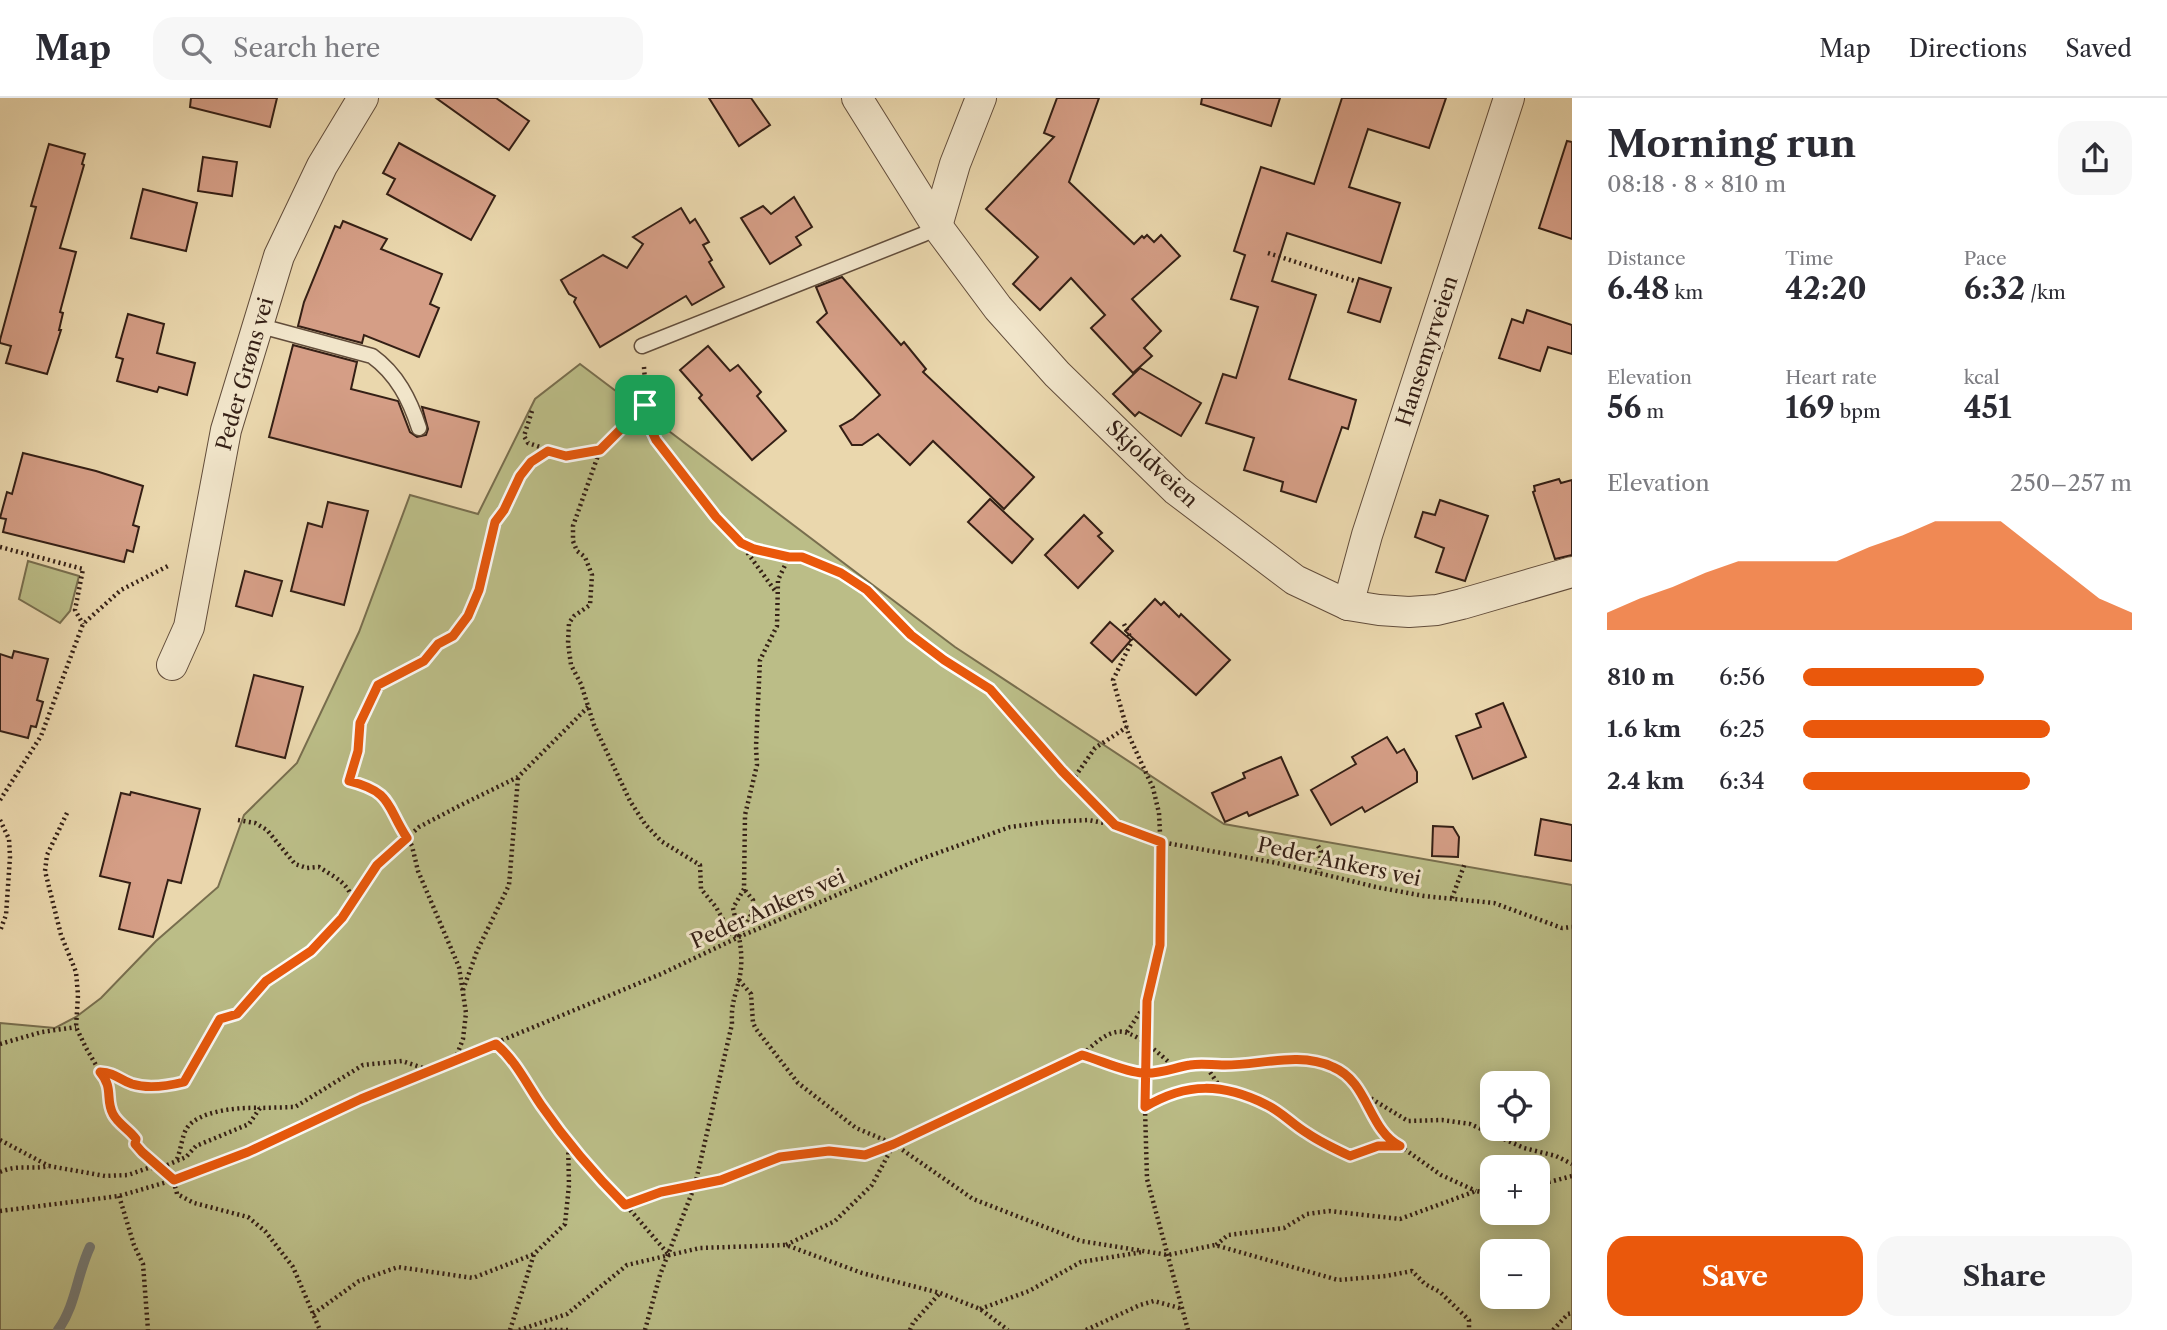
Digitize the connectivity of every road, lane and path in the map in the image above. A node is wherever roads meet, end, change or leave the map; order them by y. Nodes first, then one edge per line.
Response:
1 (363, 98) edge
2 (856, 98) edge
3 (981, 98) edge
4 (1508, 98) edge
5 (937, 226) junction
6 (1268, 253) dead end
7 (1358, 282) dead end
8 (257, 325) junction
9 (642, 346) joint
10 (645, 405) junction
11 (532, 411) dead end
12 (419, 428) dead end
13 (600, 450) junction
14 (548, 451) junction
15 (206, 542) junction
16 (741, 543) junction
17 (0, 547) edge
18 (789, 557) junction
19 (1572, 572) edge
20 (776, 592) junction
21 (1348, 605) junction
22 (83, 624) junction
23 (1124, 624) dead end
24 (172, 665) dead end
25 (589, 706) junction
26 (1126, 727) junction
27 (518, 777) junction
28 (1072, 781) junction
29 (0, 800) edge
30 (67, 813) dead end
31 (0, 820) edge
32 (238, 820) dead end
33 (1115, 825) junction
34 (407, 838) junction
35 (1161, 842) junction
36 (1321, 847) dead end
37 (1465, 863) dead end
38 (1319, 873) junction
39 (744, 889) junction
40 (1452, 898) junction
41 (352, 902) junction
42 (1572, 927) edge
43 (0, 930) edge
44 (739, 937) junction
45 (739, 980) junction
46 (463, 990) junction
47 (1147, 1001) junction
48 (76, 1027) junction
49 (1127, 1032) junction
50 (0, 1044) edge
51 (496, 1044) junction
52 (1148, 1045) junction
53 (1082, 1055) junction
54 (455, 1060) junction
55 (1204, 1063) junction
56 (1175, 1068) junction
57 (430, 1071) junction
58 (100, 1072) junction
59 (1144, 1073) junction
60 (1220, 1087) junction
61 (1362, 1093) junction
62 (1145, 1107) junction
63 (260, 1108) junction
64 (0, 1140) edge
65 (568, 1142) junction
66 (894, 1144) junction
67 (1400, 1146) junction
68 (177, 1160) junction
69 (1572, 1164) edge
70 (49, 1166) junction
71 (160, 1168) junction
72 (0, 1172) edge
73 (1571, 1178) edge
74 (174, 1180) junction
75 (1550, 1182) edge
76 (695, 1185) junction
77 (1476, 1191) junction
78 (1480, 1192) edge
79 (119, 1196) junction
80 (625, 1205) junction
81 (0, 1211) edge
82 (786, 1245) junction
83 (1215, 1245) junction
84 (1147, 1251) junction
85 (534, 1254) junction
86 (669, 1255) junction
87 (1168, 1255) junction
88 (940, 1293) junction
89 (980, 1309) junction
90 (1183, 1309) junction
91 (313, 1314) junction
92 (566, 1314) junction
93 (1572, 1314) edge
94 (561, 1329) edge
95 (148, 1330) edge
96 (320, 1330) edge
97 (510, 1330) edge
98 (519, 1330) edge
99 (544, 1330) edge
100 (568, 1330) edge
101 (645, 1330) edge
102 (911, 1330) edge
103 (1008, 1330) edge
104 (1086, 1330) edge
105 (1188, 1330) edge
106 (1469, 1330) edge
107 (1553, 1330) edge

1 - 8 street, Peder Grøns vei
2 - 5 street, Skjoldveien
3 - 5 street
4 - 21 street, Hansemyrveien
5 - 9 lane
5 - 21 street, Skjoldveien
6 - 7 path
8 - 12 lane
8 - 15 street, Peder Grøns vei
9 - 10 path
10 - 13 path
10 - 16 path
11 - 14 path
13 - 14 path
13 - 25 path
14 - 34 path
15 - 22 path
15 - 24 street, Peder Grøns vei
16 - 18 path
16 - 20 path
17 - 22 path
18 - 20 path
18 - 28 path
19 - 21 street, Skjoldveien
20 - 39 path
22 - 29 path
23 - 26 path
25 - 27 path
25 - 44 path
26 - 28 path
26 - 35 path
27 - 34 path
27 - 46 path
28 - 33 path
30 - 48 path
31 - 43 path
32 - 41 path
33 - 35 path, Peder Ankers vei
33 - 44 path, Peder Ankers vei
34 - 41 path
34 - 46 path
35 - 38 path, Peder Ankers vei
35 - 47 path
36 - 38 path
37 - 40 path
38 - 40 path, Peder Ankers vei
39 - 44 path
39 - 44 path
40 - 42 path, Peder Ankers vei
41 - 58 path
44 - 45 path
44 - 51 path, Peder Ankers vei
45 - 66 path
45 - 76 path
46 - 54 path
47 - 49 path
47 - 52 path
48 - 50 path
48 - 58 path
49 - 52 path
49 - 53 path
51 - 54 path, Peder Ankers vei
51 - 65 path
52 - 56 path
52 - 59 path
53 - 59 path
53 - 66 path
54 - 57 path, Peder Ankers vei
55 - 56 path
55 - 60 path
55 - 61 path
56 - 59 path
57 - 63 path
57 - 74 path, Peder Ankers vei
58 - 71 path
59 - 62 path
60 - 62 path
60 - 67 path
61 - 67 path
61 - 69 path
62 - 87 path
63 - 68 path
63 - 68 path
64 - 70 path
65 - 80 path
65 - 85 path
66 - 76 path
66 - 82 path
66 - 84 path
67 - 77 path
68 - 71 path
70 - 71 path
70 - 72 path
71 - 74 path
73 - 75 path
74 - 79 path, Peder Ankers vei
74 - 91 path
76 - 80 path
76 - 86 path
77 - 78 path
77 - 83 path
79 - 81 path, Peder Ankers vei
79 - 95 path
80 - 86 path
82 - 86 path
82 - 88 path
83 - 87 path
83 - 106 path
84 - 87 path
84 - 89 path
85 - 91 path
85 - 97 path
86 - 92 path
86 - 101 path
87 - 90 path
88 - 89 path
88 - 102 path
89 - 103 path
90 - 104 path
90 - 105 path
91 - 96 path
92 - 94 path
92 - 98 path
93 - 107 path
94 - 99 path
94 - 100 path

